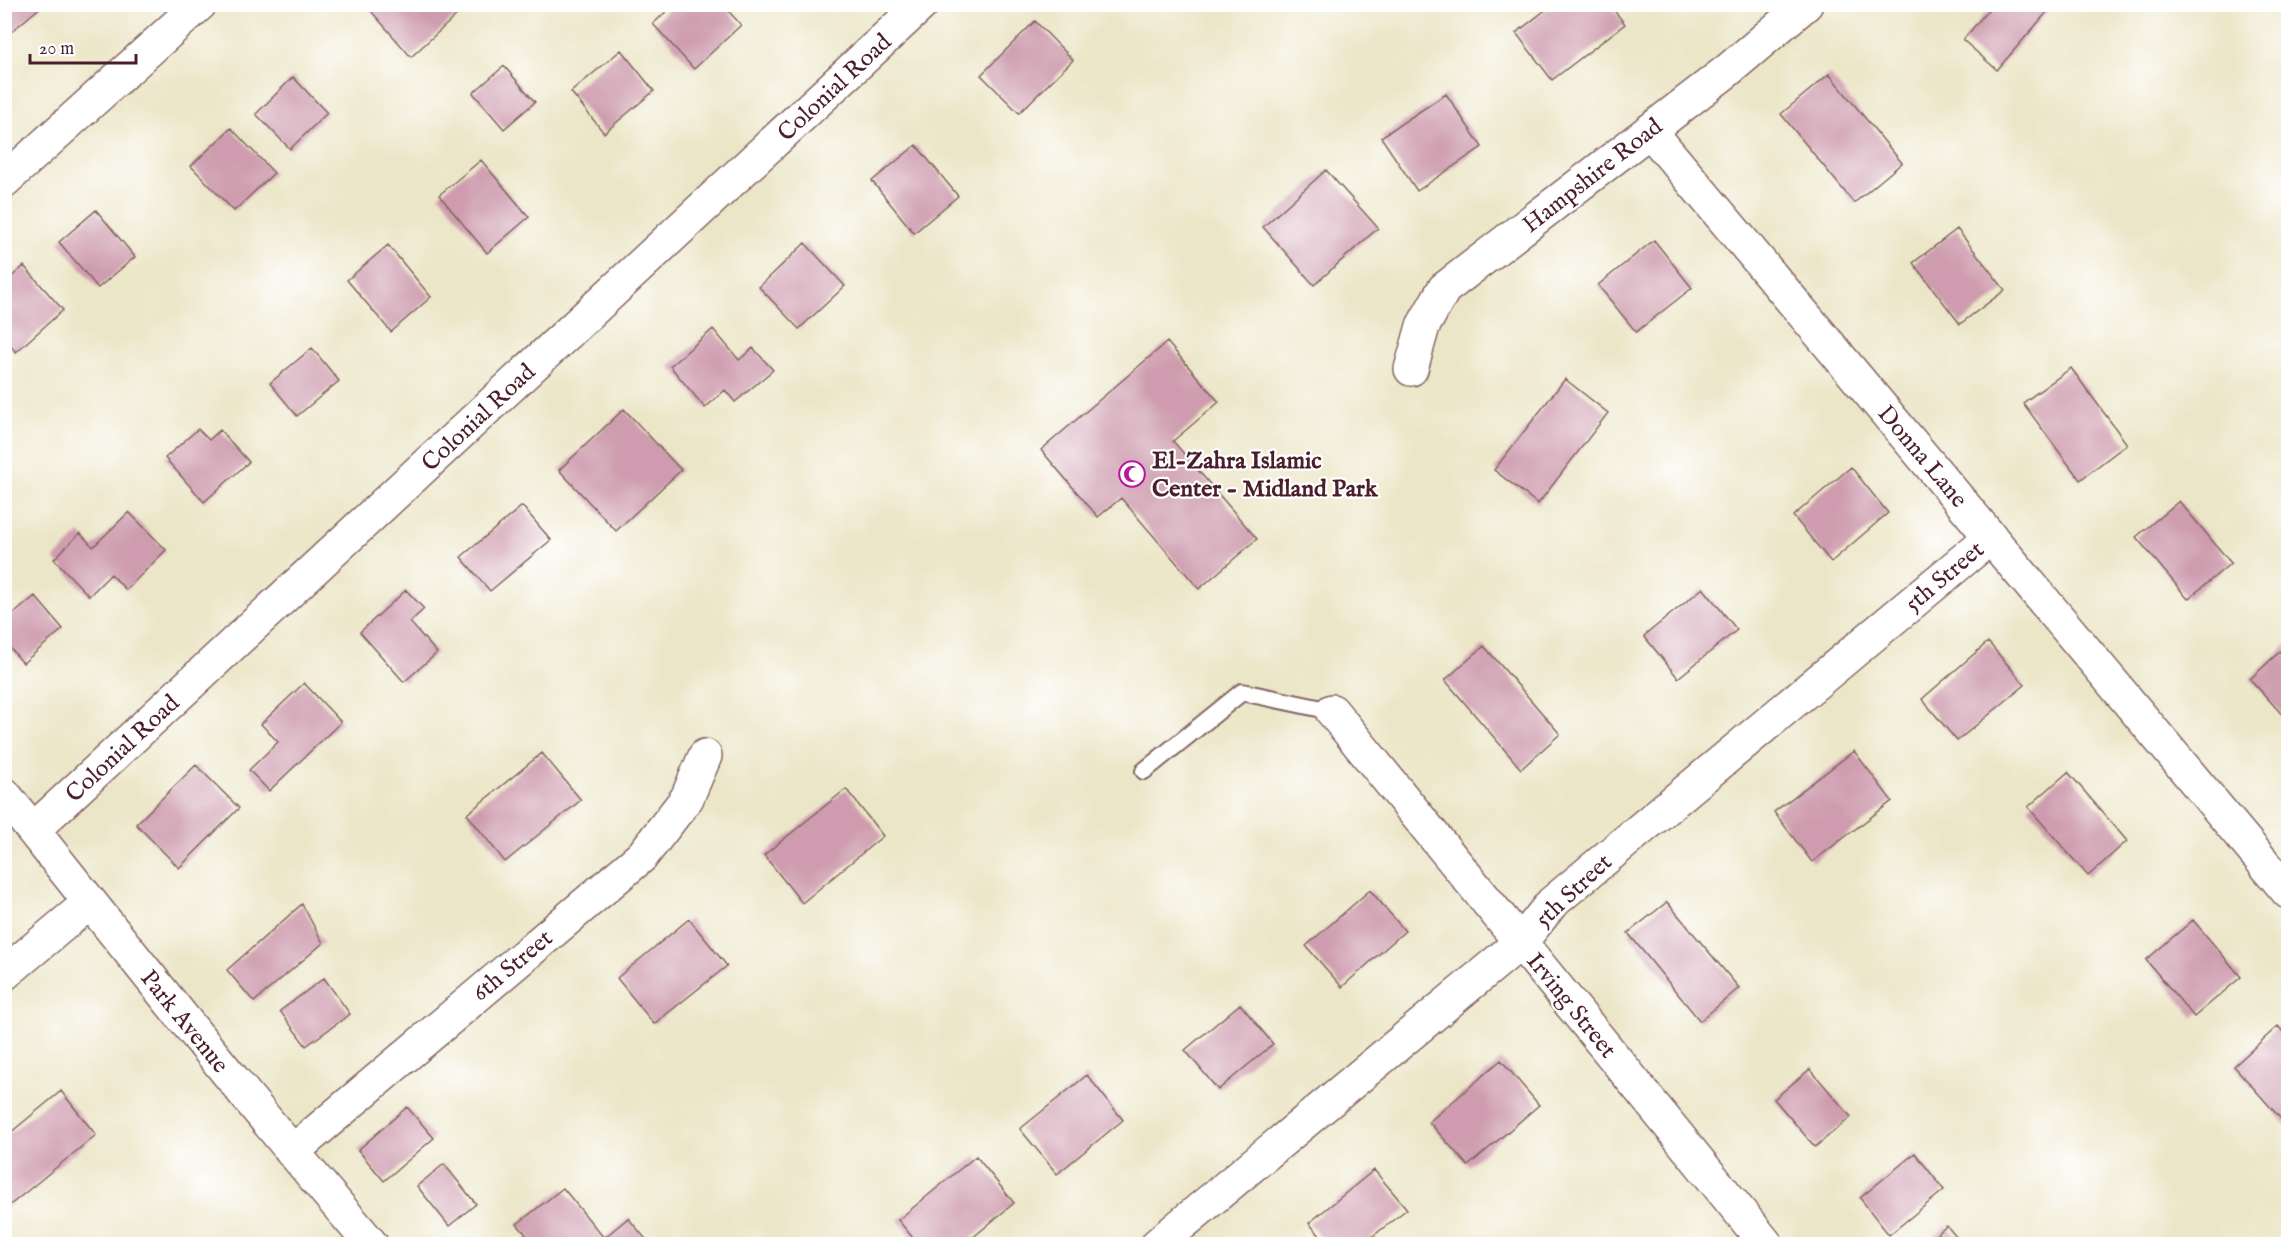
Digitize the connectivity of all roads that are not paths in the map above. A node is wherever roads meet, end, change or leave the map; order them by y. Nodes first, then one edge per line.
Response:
1 (200, 4) edge
2 (922, 4) edge
3 (1806, 4) edge
4 (1650, 131) junction
5 (4, 181) edge
6 (1411, 369) dead end
7 (1991, 537) junction
8 (1332, 711) joint
9 (705, 756) dead end
10 (1143, 771) dead end
11 (4, 794) edge
12 (33, 830) junction
13 (2289, 892) edge
14 (89, 903) junction
15 (1521, 942) junction
16 (4, 974) edge
17 (291, 1152) junction
18 (371, 1245) edge
19 (1158, 1245) edge
20 (1766, 1245) edge

1 - 5 street
2 - 12 street, Colonial Road
3 - 4 street, Hampshire Road
4 - 6 street, Hampshire Road
4 - 7 street, Donna Lane
7 - 13 street, Donna Lane
7 - 15 street, 5th Street
8 - 10 lane
8 - 15 street, Irving Street
9 - 17 street, 6th Street
11 - 12 street, Park Avenue
12 - 14 street, Park Avenue
14 - 16 street
14 - 17 street, Park Avenue
15 - 19 street, 5th Street
15 - 20 street, Irving Street
17 - 18 street, Park Avenue

